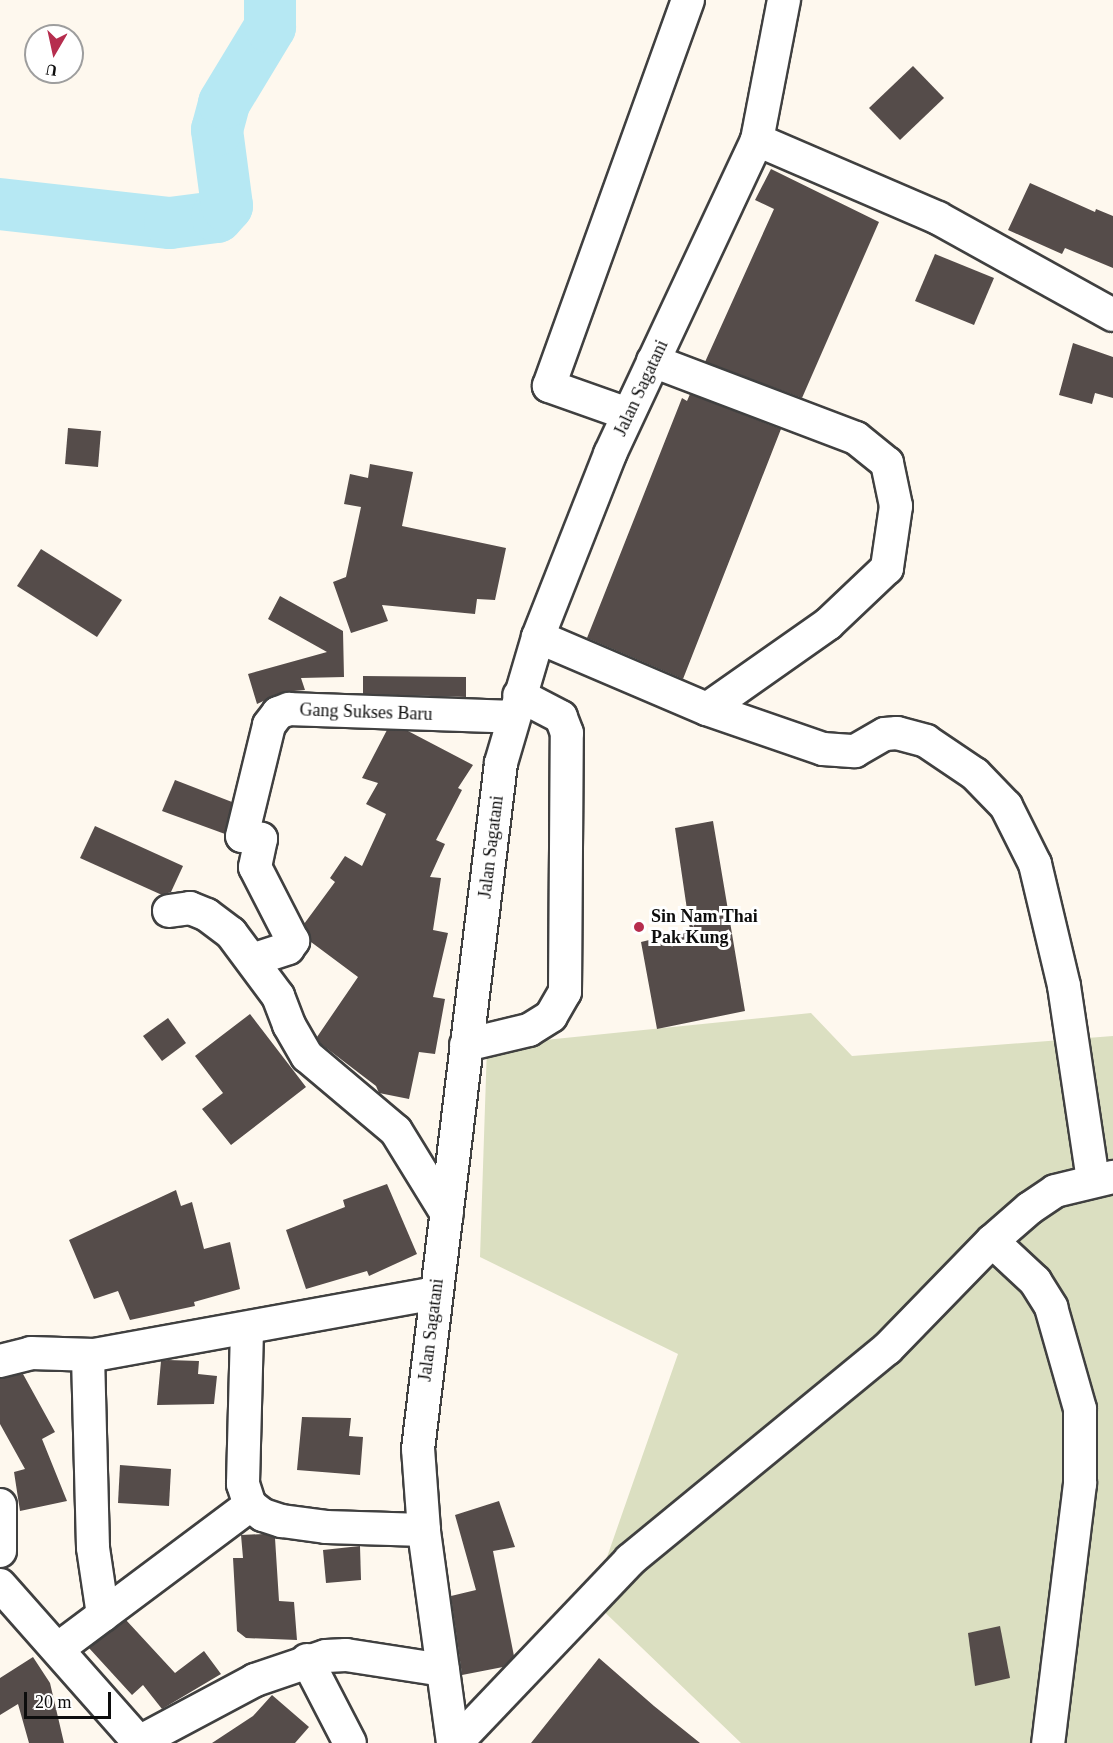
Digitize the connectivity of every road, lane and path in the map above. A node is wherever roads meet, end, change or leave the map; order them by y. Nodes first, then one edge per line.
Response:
1 (688, 0) edge
2 (784, 0) edge
3 (757, 140) junction
4 (1113, 315) edge
5 (653, 361) junction
6 (628, 414) junction
7 (538, 637) junction
8 (516, 706) junction
9 (707, 710) junction
10 (169, 911) dead end
11 (252, 960) junction
12 (466, 1045) junction
13 (1103, 1178) edge
14 (447, 1214) junction
15 (992, 1241) junction
16 (434, 1293) junction
17 (247, 1330) junction
18 (88, 1356) junction
19 (0, 1361) edge
20 (0, 1505) edge
21 (250, 1505) junction
22 (423, 1530) junction
23 (0, 1551) edge
24 (0, 1585) edge
25 (103, 1615) junction
26 (59, 1648) junction
27 (307, 1660) junction
28 (443, 1670) junction
29 (140, 1743) edge
30 (350, 1743) edge
31 (454, 1743) edge
32 (1048, 1743) edge

1 - 6 street
2 - 3 street, Jalan Sagatani
3 - 4 street
3 - 5 street, Jalan Sagatani
5 - 6 street, Jalan Sagatani
5 - 9 street
6 - 7 street, Jalan Sagatani
7 - 8 street, Jalan Sagatani
7 - 9 street
8 - 11 street, Gang Sukses Baru
8 - 12 street, Jalan Sagatani
8 - 12 street
9 - 13 street
10 - 11 street
11 - 14 street
12 - 14 street, Jalan Sagatani
13 - 15 street
14 - 16 street, Jalan Sagatani
15 - 31 street
15 - 32 street
16 - 17 street
16 - 22 street, Jalan Sagatani
17 - 18 street
17 - 21 street
18 - 19 street
18 - 25 street
20 - 23 street
21 - 22 street
21 - 25 street
22 - 28 street, Jalan Sagatani
24 - 26 street
25 - 26 street
26 - 29 street
27 - 28 street
27 - 29 street
27 - 30 street
28 - 31 street, Jalan Sagatani

